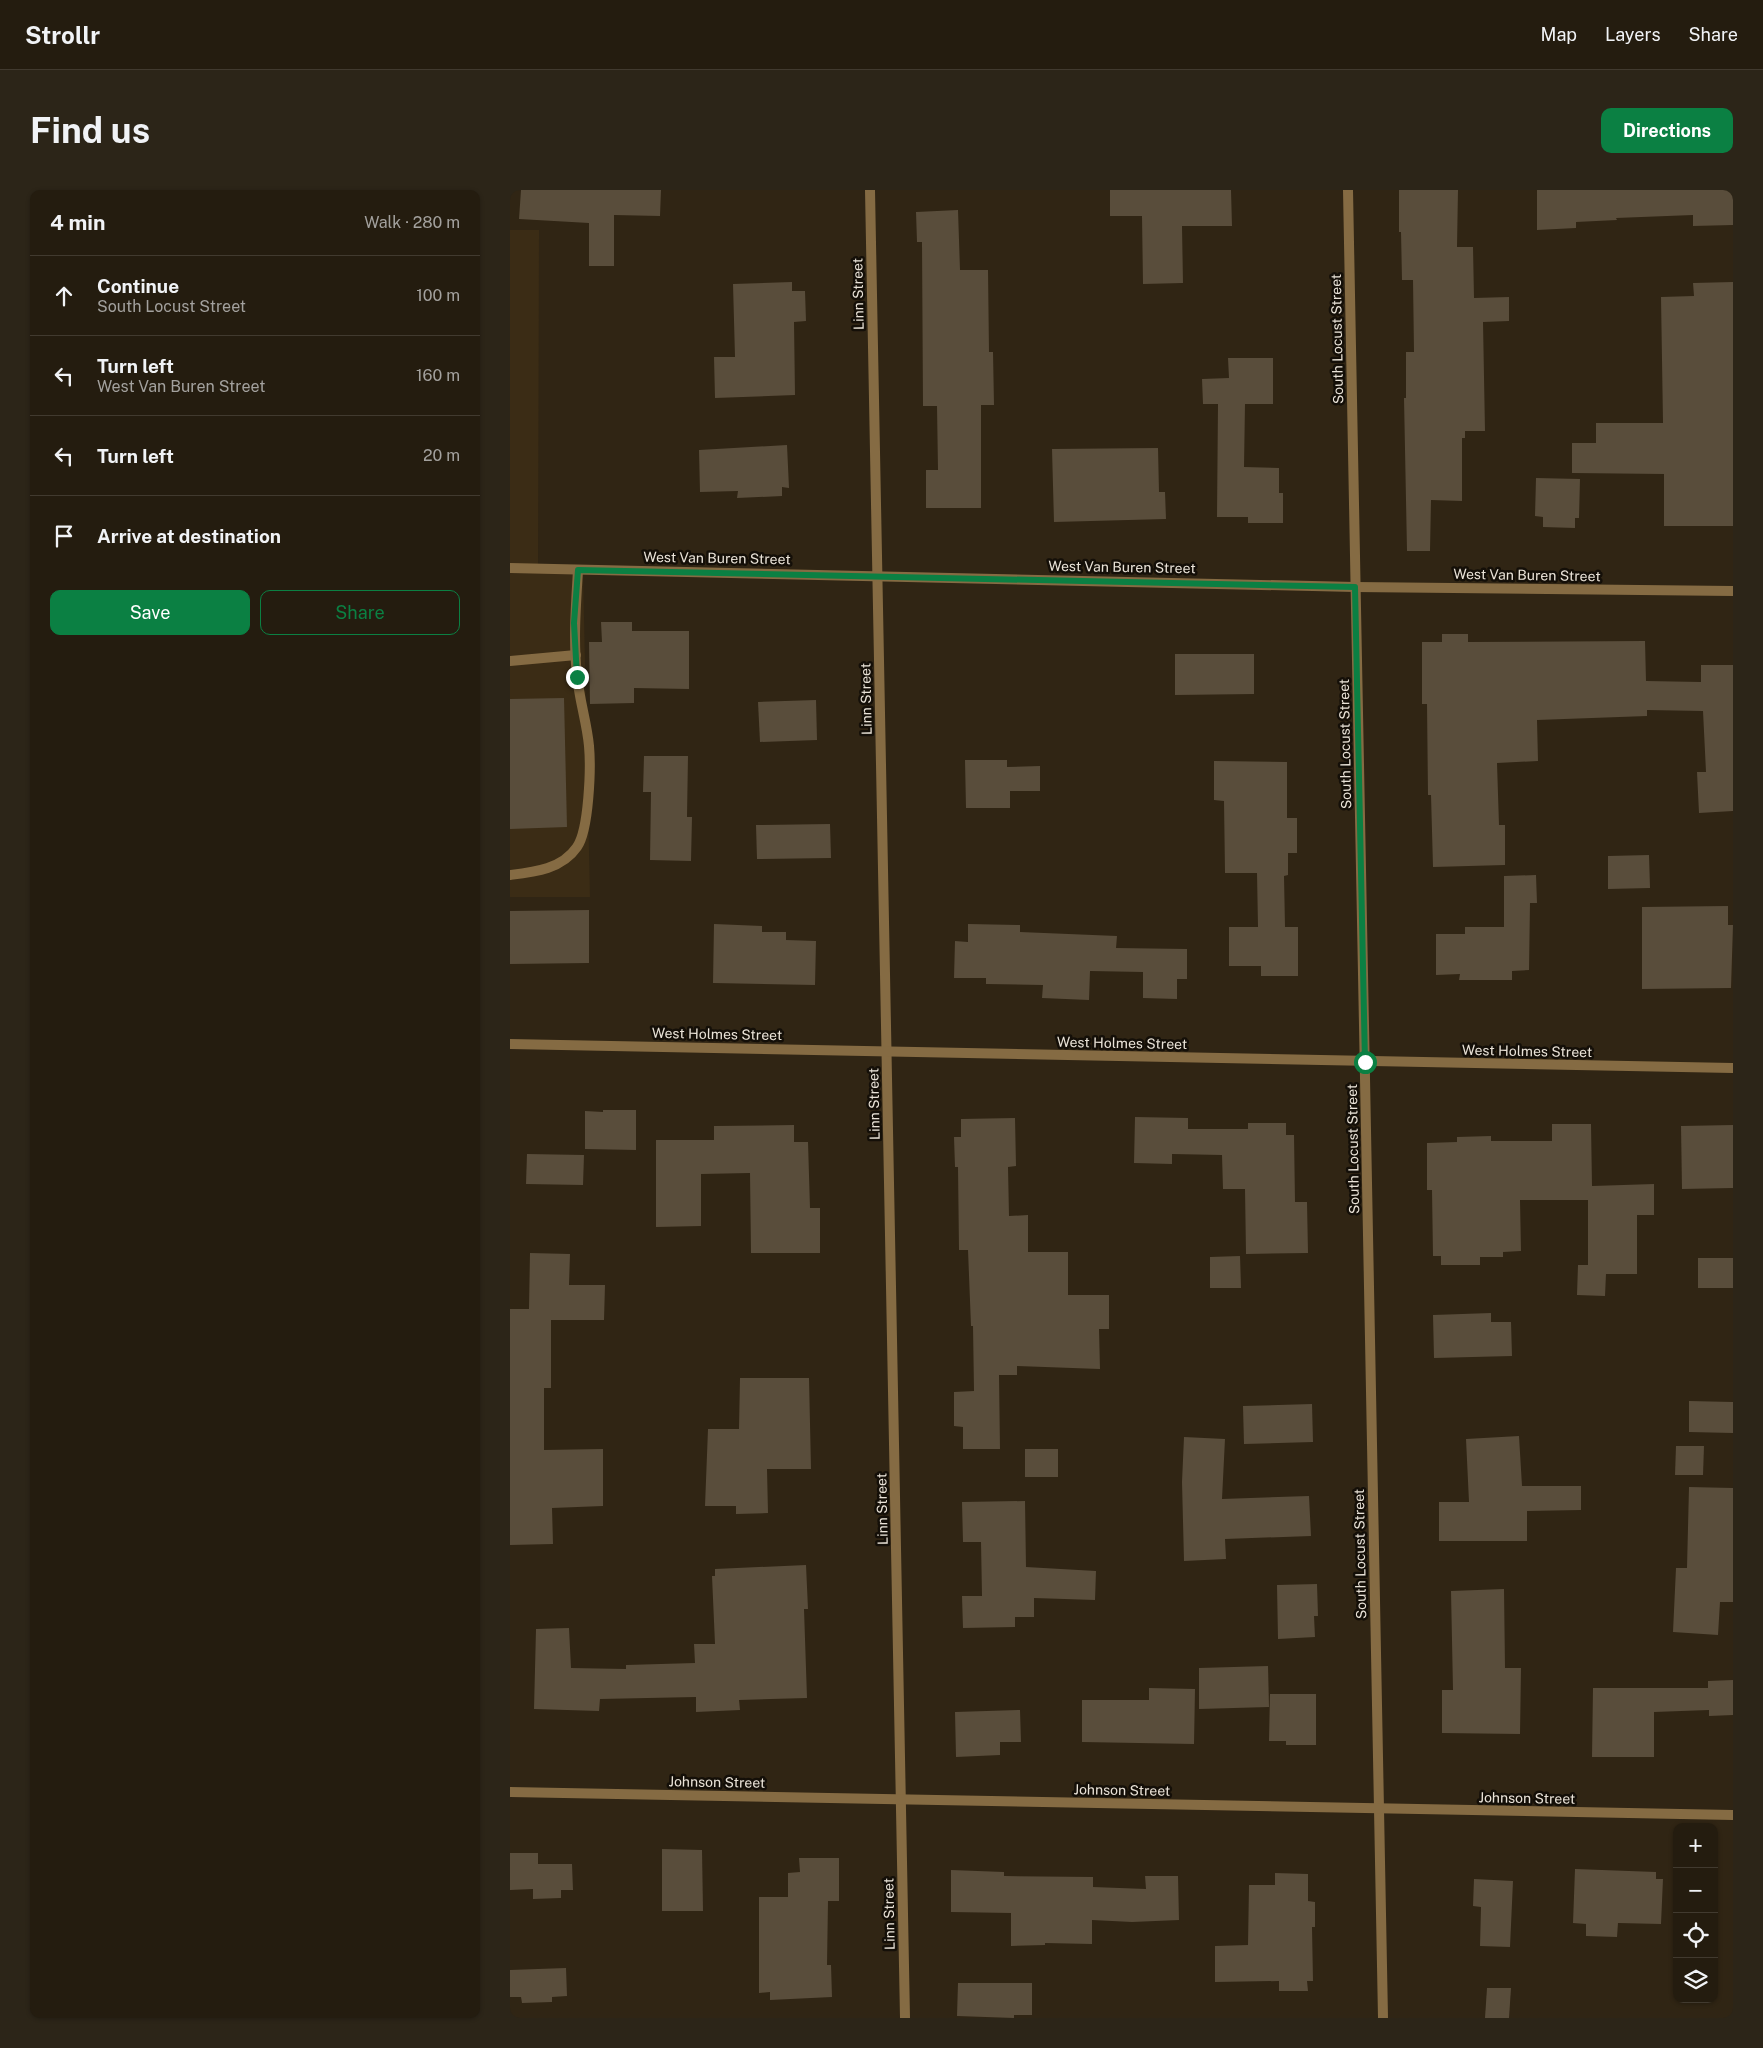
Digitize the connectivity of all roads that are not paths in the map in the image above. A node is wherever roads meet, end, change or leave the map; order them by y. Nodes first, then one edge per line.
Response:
1 (870, 190) edge
2 (1348, 190) edge
3 (510, 568) edge
4 (578, 570) junction
5 (878, 575) junction
6 (1355, 587) junction
7 (1733, 591) edge
8 (576, 655) junction
9 (510, 661) edge
10 (510, 875) edge
11 (510, 1044) edge
12 (887, 1051) junction
13 (1365, 1062) junction
14 (1733, 1068) edge
15 (510, 1792) edge
16 (901, 1800) junction
17 (1379, 1809) junction
18 (1733, 1815) edge
19 (905, 2018) edge
20 (1383, 2018) edge

1 - 5 street, Linn Street
2 - 6 street, South Locust Street
3 - 4 street, West Van Buren Street
4 - 5 street, West Van Buren Street
4 - 8 street
5 - 6 street, West Van Buren Street
5 - 12 street, Linn Street
6 - 7 street, West Van Buren Street
6 - 13 street, South Locust Street
8 - 9 street
8 - 10 street
11 - 12 street, West Holmes Street
12 - 13 street, West Holmes Street
12 - 16 street, Linn Street
13 - 14 street, West Holmes Street
13 - 17 street, South Locust Street
15 - 16 street, Johnson Street
16 - 17 street, Johnson Street
16 - 19 street, Linn Street
17 - 18 street, Johnson Street
17 - 20 street, South Locust Street

